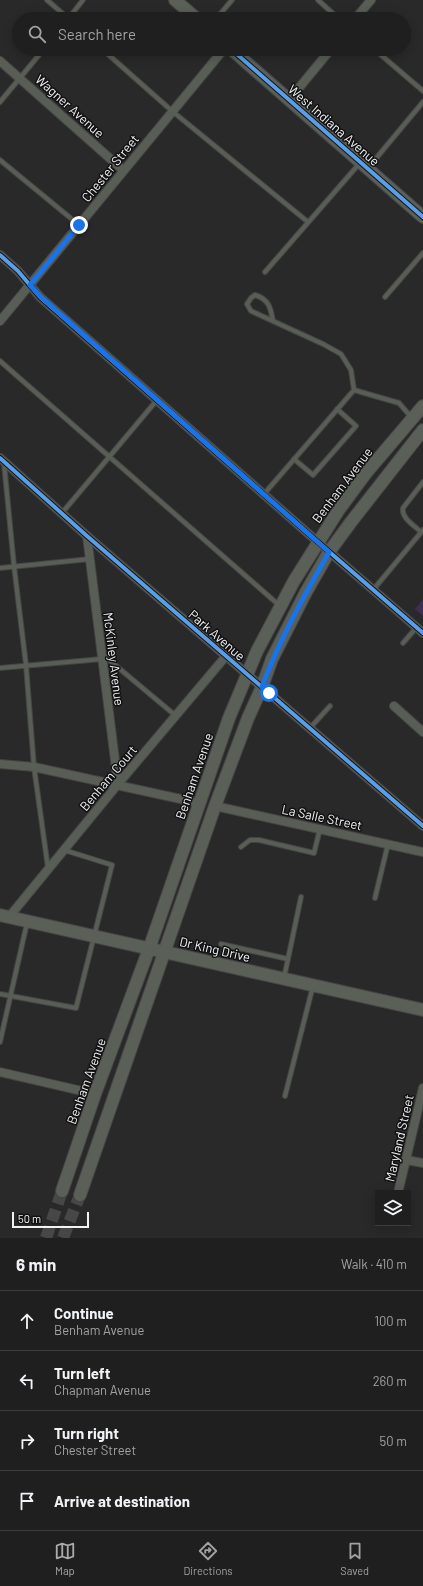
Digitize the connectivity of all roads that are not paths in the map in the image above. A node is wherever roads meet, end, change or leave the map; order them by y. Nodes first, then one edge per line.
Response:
1 (47, 0) edge
2 (83, 0) edge
3 (175, 0) edge
4 (232, 0) edge
5 (318, 0) edge
6 (371, 0) edge
7 (61, 12) edge
8 (74, 12) edge
9 (189, 12) edge
10 (222, 12) edge
11 (331, 12) edge
12 (361, 12) edge
13 (38, 56) edge
14 (110, 56) edge
15 (218, 56) edge
16 (239, 56) edge
17 (325, 56) edge
18 (382, 56) edge
19 (0, 61) edge
20 (20, 78) junction
21 (423, 91) edge
22 (289, 100) junction
23 (0, 102) edge
24 (423, 102) edge
25 (172, 111) junction
26 (0, 160) edge
27 (364, 165) junction
28 (123, 170) junction
29 (423, 216) edge
30 (308, 222) junction
31 (79, 225) junction
32 (423, 253) edge
33 (0, 255) edge
34 (265, 272) dead end
35 (30, 285) junction
36 (385, 297) dead end
37 (0, 321) edge
38 (273, 321) junction
39 (0, 361) edge
40 (354, 390) junction
41 (156, 400) junction
42 (423, 406) edge
43 (337, 410) junction
44 (412, 418) junction
45 (423, 429) edge
46 (109, 457) junction
47 (2, 459) edge
48 (294, 459) junction
49 (423, 482) edge
50 (263, 494) junction
51 (62, 514) junction
52 (422, 531) edge
53 (87, 536) junction
54 (318, 542) junction
55 (329, 552) junction
56 (90, 559) junction
57 (14, 566) junction
58 (0, 568) edge
59 (374, 590) junction
60 (280, 606) junction
61 (416, 627) junction
62 (423, 633) edge
63 (403, 643) dead end
64 (102, 656) junction
65 (226, 656) junction
66 (26, 665) junction
67 (0, 668) edge
68 (247, 674) junction
69 (262, 687) junction
70 (330, 706) dead end
71 (394, 706) dead end
72 (176, 716) junction
73 (310, 728) junction
74 (423, 732) edge
75 (0, 764) edge
76 (34, 767) junction
77 (118, 784) junction
78 (199, 803) junction
79 (216, 806) junction
80 (423, 826) edge
81 (320, 829) junction
82 (388, 844) junction
83 (241, 847) dead end
84 (64, 850) junction
85 (423, 852) edge
86 (49, 869) junction
87 (301, 896) dead end
88 (375, 898) dead end
89 (5, 916) edge
90 (27, 921) junction
91 (93, 936) junction
92 (222, 944) dead end
93 (150, 949) junction
94 (164, 952) junction
95 (288, 959) junction
96 (284, 979) junction
97 (313, 986) junction
98 (0, 994) edge
99 (11, 996) junction
100 (423, 1010) edge
101 (0, 1042) edge
102 (0, 1072) edge
103 (423, 1088) edge
104 (96, 1094) junction
105 (285, 1096) dead end
106 (407, 1160) junction
107 (423, 1163) edge
108 (399, 1190) edge
109 (62, 1191) tunnel mouth
110 (80, 1195) tunnel mouth

1 - 7 lane
2 - 8 lane
3 - 9 main road
4 - 10 lane
5 - 11 lane
6 - 12 street
13 - 20 lane
14 - 25 lane
15 - 25 street, Chester Street
16 - 22 main road, West Indiana Avenue
17 - 22 street
18 - 21 lane
19 - 20 street, Wagner Avenue
20 - 23 lane
20 - 28 street, Wagner Avenue
22 - 27 main road, West Indiana Avenue
24 - 27 lane
25 - 28 street, Chester Street
25 - 30 lane
26 - 31 lane
27 - 29 main road, West Indiana Avenue
27 - 30 lane
28 - 31 street, Chester Street
30 - 34 lane
31 - 35 street, Chester Street
32 - 36 lane
33 - 35 street
35 - 37 street, Chester Street
35 - 41 street
38 - 38 lane
38 - 40 lane
39 - 46 lane
40 - 43 lane
40 - 44 lane
41 - 46 lane
41 - 50 street
42 - 44 main road, Benham Avenue
43 - 48 lane
43 - 48 lane
44 - 45 street
44 - 54 main road, Benham Avenue
45 - 55 main road
46 - 51 lane
46 - 60 lane
47 - 51 street, Park Avenue
47 - 57 lane
48 - 50 lane
49 - 52 lane
50 - 54 street
51 - 53 street, Park Avenue
52 - 59 lane
53 - 56 street, McKinley Avenue
53 - 65 street, Park Avenue
54 - 55 street
54 - 60 main road, Benham Avenue
55 - 59 street
55 - 69 main road
56 - 57 lane
56 - 64 street, McKinley Avenue
57 - 58 lane
57 - 66 lane
59 - 61 street
60 - 68 main road, Benham Avenue
61 - 62 street
61 - 63 lane
64 - 66 lane
64 - 72 lane
64 - 77 street, McKinley Avenue
65 - 68 street, Park Avenue
65 - 72 street, Benham Court
66 - 67 lane
66 - 76 lane
68 - 69 street, Park Avenue
68 - 78 main road, Benham Avenue
69 - 73 street, Park Avenue
69 - 79 main road
70 - 73 lane
71 - 74 street
72 - 77 street, Benham Court
73 - 80 street, Park Avenue
75 - 76 street
76 - 77 street
76 - 86 lane
77 - 78 street
77 - 84 street, Benham Court
78 - 93 main road, Benham Avenue
79 - 81 street, La Salle Street
79 - 94 main road
81 - 82 street, La Salle Street
81 - 83 lane
82 - 85 street, La Salle Street
82 - 88 lane
84 - 86 street, Benham Court
84 - 91 lane
86 - 89 street, Benham Court
87 - 95 lane
89 - 90 main road, Dr King Drive
90 - 91 main road, Dr King Drive
90 - 99 lane
91 - 93 main road, Dr King Drive
91 - 99 lane
92 - 95 lane
93 - 94 main road, Dr King Drive
93 - 104 main road, Benham Avenue
94 - 96 main road, Dr King Drive
94 - 110 main road
95 - 96 lane
96 - 97 main road, Dr King Drive
97 - 100 main road, Dr King Drive
97 - 105 lane
98 - 99 lane
99 - 101 lane
102 - 104 street
103 - 106 street, Maryland Street
104 - 109 main road, Benham Avenue
106 - 107 street
106 - 108 street, Maryland Street

